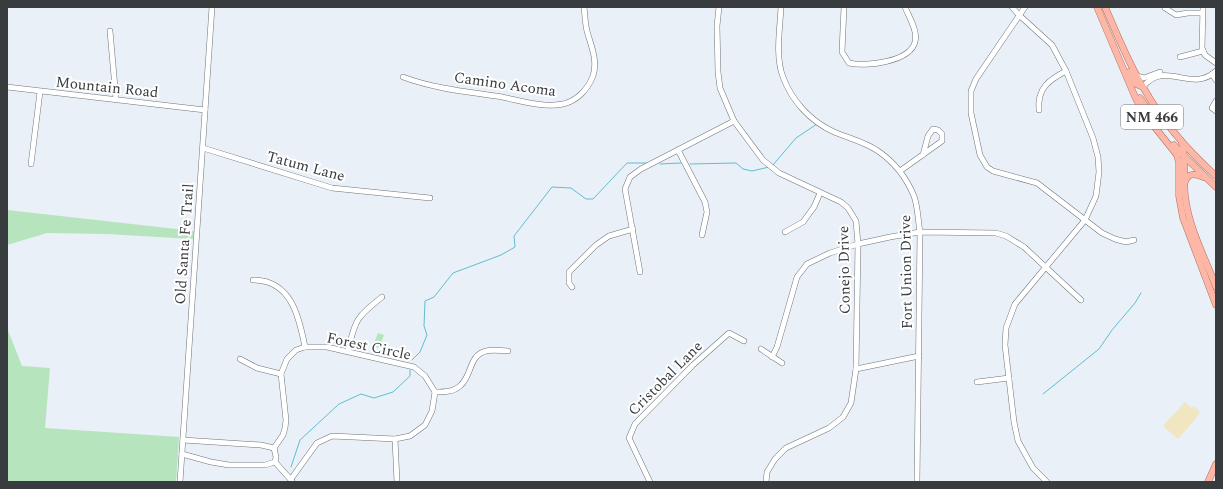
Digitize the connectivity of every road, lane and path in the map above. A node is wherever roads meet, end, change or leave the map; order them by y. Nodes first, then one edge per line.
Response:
1 (212, 7) edge
2 (584, 7) edge
3 (719, 7) edge
4 (781, 7) edge
5 (844, 7) edge
6 (905, 7) edge
7 (1012, 7) edge
8 (1025, 7) edge
9 (1097, 7) edge
10 (1105, 7) edge
11 (1203, 7) edge
12 (1165, 8) dead end
13 (1202, 13) junction
14 (1019, 15) junction
15 (110, 31) dead end
16 (1203, 51) junction
17 (1116, 52) junction
18 (1180, 57) dead end
19 (1216, 63) edge
20 (1066, 72) junction
21 (1125, 72) junction
22 (1214, 72) edge
23 (1137, 76) junction
24 (1174, 76) junction
25 (403, 78) dead end
26 (1216, 80) edge
27 (7, 87) edge
28 (1143, 87) junction
29 (40, 92) junction
30 (116, 100) junction
31 (1216, 102) edge
32 (205, 110) junction
33 (1039, 110) dead end
34 (1216, 111) edge
35 (734, 121) junction
36 (1182, 142) junction
37 (203, 148) junction
38 (678, 150) junction
39 (923, 155) junction
40 (1185, 157) junction
41 (31, 164) dead end
42 (900, 171) junction
43 (1216, 176) edge
44 (1207, 179) junction
45 (1216, 187) edge
46 (1184, 192) junction
47 (820, 193) junction
48 (430, 198) dead end
49 (1085, 220) junction
50 (633, 229) junction
51 (785, 232) dead end
52 (920, 232) junction
53 (702, 234) dead end
54 (1134, 240) dead end
55 (858, 244) junction
56 (1045, 267) junction
57 (640, 272) dead end
58 (253, 280) dead end
59 (572, 287) dead end
60 (1216, 287) edge
61 (382, 297) dead end
62 (1081, 300) dead end
63 (1216, 305) edge
64 (744, 341) dead end
65 (305, 346) junction
66 (761, 349) dead end
67 (348, 351) junction
68 (508, 352) dead end
69 (919, 356) junction
70 (772, 357) junction
71 (240, 359) dead end
72 (782, 363) dead end
73 (856, 369) junction
74 (281, 374) junction
75 (1009, 378) junction
76 (977, 382) dead end
77 (434, 392) junction
78 (395, 439) junction
79 (183, 440) junction
80 (274, 448) junction
81 (182, 454) junction
82 (275, 462) junction
83 (1216, 464) edge
84 (292, 481) edge
85 (180, 482) edge
86 (396, 482) edge
87 (650, 482) edge
88 (766, 482) edge
89 (918, 482) edge
90 (1047, 482) edge
91 (1208, 482) edge

1 - 32 street, Old Santa Fe Trail
2 - 25 street, Camino Acoma
3 - 35 street, Conejo Drive
4 - 42 street, Fort Union Drive
5 - 6 street
7 - 14 street
8 - 14 street
9 - 17 main road, NM 466
10 - 23 main road, NM 466
11 - 13 street
12 - 13 street
13 - 16 street
14 - 20 street
14 - 49 street
15 - 30 street
16 - 18 street
16 - 19 street
17 - 21 main road, NM 466
17 - 28 main road
20 - 33 street
20 - 49 street
21 - 40 main road, NM 466
21 - 63 main road
22 - 24 street
22 - 26 street
23 - 24 street
23 - 28 main road, NM 466
24 - 28 street
27 - 29 street, Mountain Road
28 - 36 main road, NM 466
29 - 30 street, Mountain Road
29 - 41 street
30 - 32 street, Mountain Road
31 - 34 street
32 - 37 street, Old Santa Fe Trail
35 - 38 street
35 - 47 street, Conejo Drive
36 - 40 main road
36 - 43 main road, NM 466
37 - 48 street, Tatum Lane
37 - 79 street, Old Santa Fe Trail
38 - 50 street
38 - 53 street
39 - 39 street
39 - 42 street
40 - 44 main road, NM 466
40 - 46 main road
42 - 52 street, Fort Union Drive
44 - 45 main road, NM 466
44 - 46 main road
46 - 60 main road
47 - 51 street
47 - 55 street, Conejo Drive
49 - 54 street
49 - 56 street
50 - 57 street
50 - 59 street
52 - 55 street
52 - 56 street
52 - 69 street, Fort Union Drive
55 - 70 street
55 - 73 street, Conejo Drive
56 - 62 street
56 - 75 street
58 - 65 street
61 - 67 street
64 - 87 street, Cristobal Lane
65 - 67 street, Forest Circle
65 - 74 street, Forest Circle
66 - 70 street
67 - 77 street, Forest Circle
68 - 77 street
69 - 73 street
69 - 89 street, Fort Union Drive
70 - 72 street
71 - 74 street
73 - 88 street, Conejo Drive
74 - 80 street
75 - 76 street
75 - 90 street
77 - 78 street
78 - 84 street
78 - 86 street
79 - 80 street
79 - 81 street, Old Santa Fe Trail
80 - 82 street
81 - 82 street
81 - 85 street, Old Santa Fe Trail
82 - 84 street
83 - 91 main road

